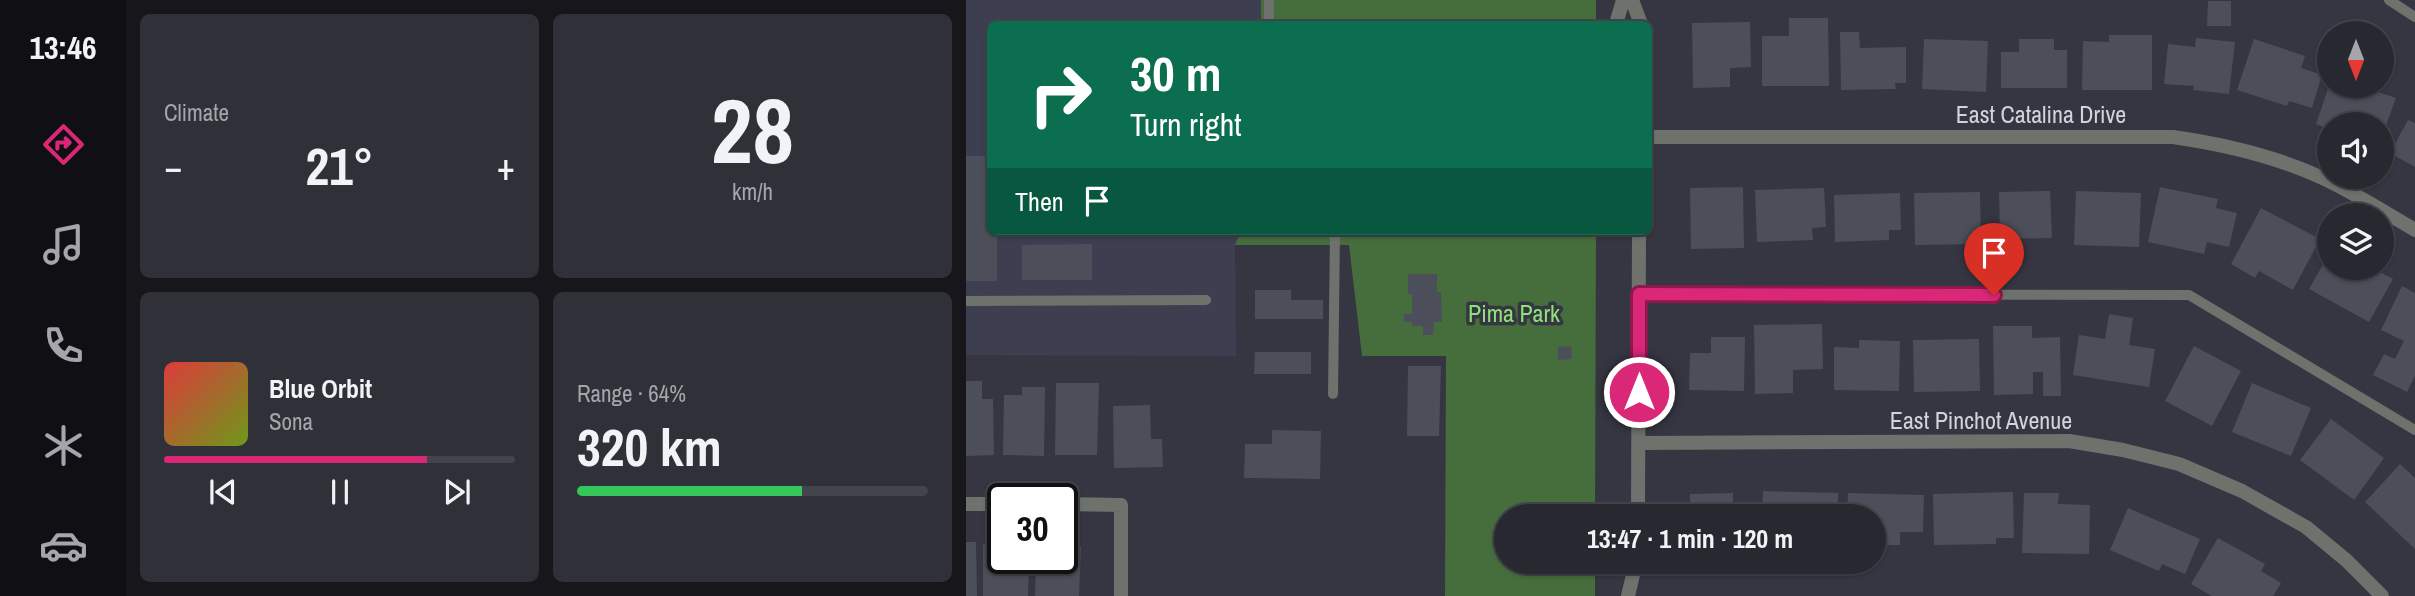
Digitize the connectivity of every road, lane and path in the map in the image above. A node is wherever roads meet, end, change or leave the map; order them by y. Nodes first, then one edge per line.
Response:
1 (1269, 0) edge
2 (1623, 0) edge
3 (1632, 0) edge
4 (2389, 0) edge
5 (2415, 17) edge
6 (1269, 21) edge
7 (1617, 21) edge
8 (1640, 21) edge
9 (1652, 138) edge
10 (2415, 230) edge
11 (1335, 235) edge
12 (1639, 235) edge
13 (1639, 294) junction
14 (1206, 300) dead end
15 (966, 301) edge
16 (1334, 394) dead end
17 (2415, 430) edge
18 (1639, 443) junction
19 (966, 504) edge
20 (987, 504) edge
21 (1078, 504) edge
22 (1638, 504) edge
23 (1633, 574) edge
24 (1121, 596) edge
25 (1628, 596) edge
26 (2382, 596) edge

1 - 6 lane
2 - 7 street
3 - 8 street
4 - 5 lane
9 - 10 street, East Catalina Drive
11 - 16 lane
12 - 13 street
13 - 17 lane
13 - 18 street
14 - 15 lane
18 - 22 street
18 - 26 street, East Pinchot Avenue
19 - 20 street
21 - 24 street
23 - 25 street

